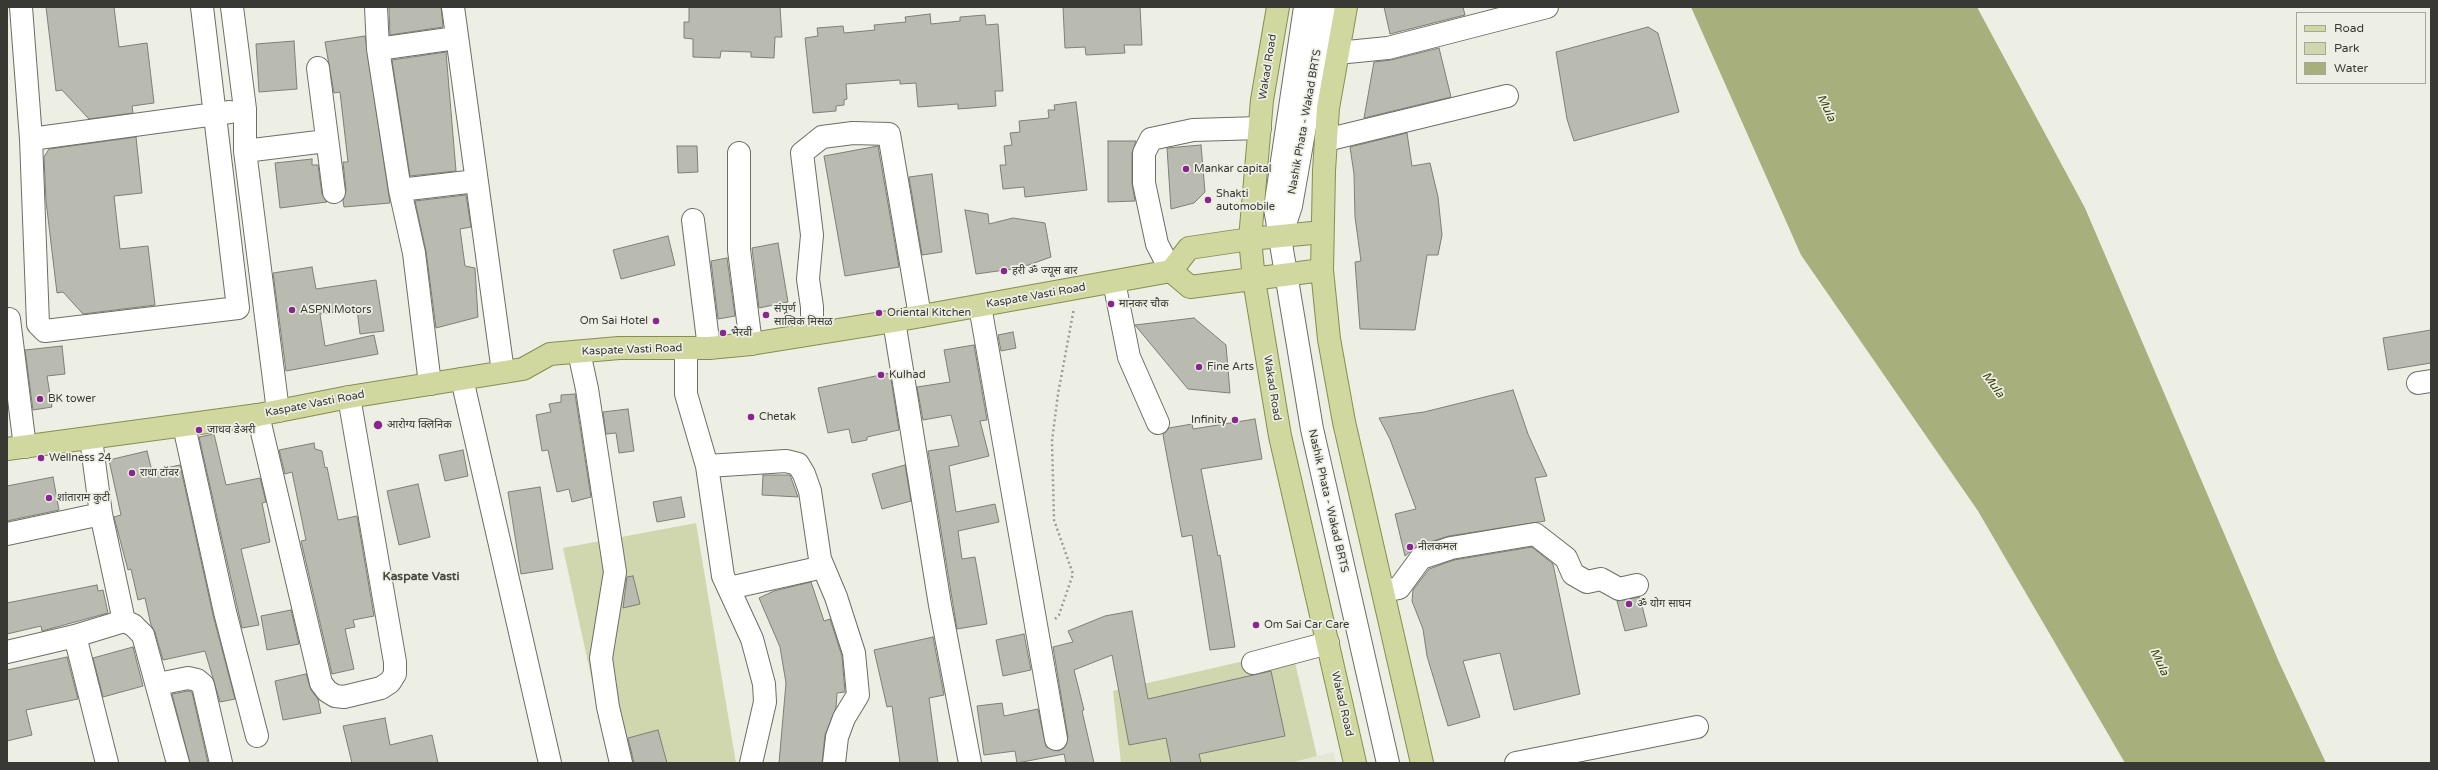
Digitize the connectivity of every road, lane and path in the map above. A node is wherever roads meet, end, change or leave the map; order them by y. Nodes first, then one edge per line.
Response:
1 (21, 7) edge
2 (202, 7) edge
3 (232, 7) edge
4 (376, 7) edge
5 (453, 7) edge
6 (1278, 7) edge
7 (1305, 7) edge
8 (1326, 7) edge
9 (1346, 7) edge
10 (1547, 7) edge
11 (456, 38) junction
12 (378, 49) junction
13 (1337, 53) junction
14 (318, 68) dead end
15 (1507, 96) dead end
16 (245, 109) junction
17 (215, 114) junction
18 (1260, 128) junction
19 (31, 139) junction
20 (1326, 140) junction
21 (326, 141) junction
22 (245, 151) junction
23 (739, 153) dead end
24 (476, 181) junction
25 (400, 190) junction
26 (334, 192) dead end
27 (693, 220) dead end
28 (1322, 232) junction
29 (1281, 236) junction
30 (1250, 239) junction
31 (1322, 270) junction
32 (1171, 271) junction
33 (1287, 275) junction
34 (1254, 280) junction
35 (1114, 282) junction
36 (1078, 288) junction
37 (980, 306) junction
38 (265, 310) junction
39 (920, 316) junction
40 (9, 319) dead end
41 (894, 321) junction
42 (142, 326) dead end
43 (812, 333) junction
44 (751, 344) junction
45 (686, 348) junction
46 (710, 348) junction
47 (579, 352) junction
48 (503, 372) junction
49 (462, 379) junction
50 (430, 384) junction
51 (349, 397) junction
52 (268, 413) junction
53 (1158, 423) dead end
54 (184, 426) junction
55 (91, 439) junction
56 (16, 448) edge
57 (707, 466) junction
58 (101, 514) junction
59 (7, 534) edge
60 (823, 567) junction
61 (1636, 585) dead end
62 (729, 588) junction
63 (1383, 591) junction
64 (124, 621) junction
65 (75, 636) junction
66 (1038, 636) junction
67 (1328, 643) junction
68 (7, 652) edge
69 (1253, 662) dead end
70 (158, 684) junction
71 (1697, 727) dead end
72 (257, 736) dead end
73 (1056, 739) dead end
74 (107, 763) edge
75 (178, 763) edge
76 (221, 763) edge
77 (550, 763) edge
78 (621, 763) edge
79 (751, 763) edge
80 (834, 763) edge
81 (970, 763) edge
82 (1355, 763) edge
83 (1388, 763) edge
84 (1422, 763) edge
85 (1516, 763) edge

1 - 19 street
2 - 17 street
3 - 16 street
4 - 12 street
5 - 11 street
6 - 18 main road, Wakad Road
7 - 29 street, Nashik Phata - Wakad BRTS
8 - 29 street, Nashik Phata - Wakad BRTS
9 - 13 main road
10 - 13 street
11 - 12 street
11 - 24 street
12 - 25 street
13 - 20 main road
14 - 21 street
15 - 20 street
16 - 17 street
16 - 22 street
17 - 19 street
17 - 19 street
18 - 30 main road, Wakad Road
18 - 32 street
20 - 28 main road
21 - 22 street
21 - 26 street
22 - 38 street
23 - 44 street
24 - 25 street
24 - 48 street
25 - 50 street
27 - 46 street
28 - 29 main road
28 - 31 main road
29 - 30 main road
29 - 33 street, Nashik Phata - Wakad BRTS
30 - 32 main road
30 - 34 main road, Wakad Road
31 - 33 main road
31 - 63 main road
32 - 34 main road
32 - 35 main road, Kaspate Vasti Road
33 - 34 main road
33 - 83 street, Nashik Phata - Wakad BRTS
34 - 67 main road, Wakad Road
35 - 36 main road, Kaspate Vasti Road
35 - 53 street
36 - 37 main road, Kaspate Vasti Road
36 - 66 path
37 - 39 main road, Kaspate Vasti Road
37 - 66 street
38 - 42 street
38 - 52 street
39 - 41 main road, Kaspate Vasti Road
39 - 43 street
40 - 56 street
41 - 43 main road, Kaspate Vasti Road
41 - 81 street
43 - 44 main road, Kaspate Vasti Road
44 - 46 main road, Kaspate Vasti Road
45 - 46 main road, Kaspate Vasti Road
45 - 47 main road, Kaspate Vasti Road
45 - 57 street
47 - 48 main road, Kaspate Vasti Road
47 - 78 street
48 - 49 main road, Kaspate Vasti Road
49 - 50 main road, Kaspate Vasti Road
49 - 77 street
50 - 51 main road, Kaspate Vasti Road
51 - 52 main road, Kaspate Vasti Road
51 - 52 street
52 - 54 main road, Kaspate Vasti Road
54 - 55 main road, Kaspate Vasti Road
54 - 72 street
55 - 56 main road, Kaspate Vasti Road
55 - 58 street
57 - 60 street
57 - 62 street
58 - 59 street
58 - 64 street
60 - 62 street
60 - 80 street
61 - 63 street
62 - 79 street
63 - 84 main road
64 - 65 street
64 - 70 street
65 - 68 street
65 - 74 street
66 - 73 street
67 - 69 street
67 - 82 main road, Wakad Road
70 - 75 street
70 - 76 street
71 - 85 street

